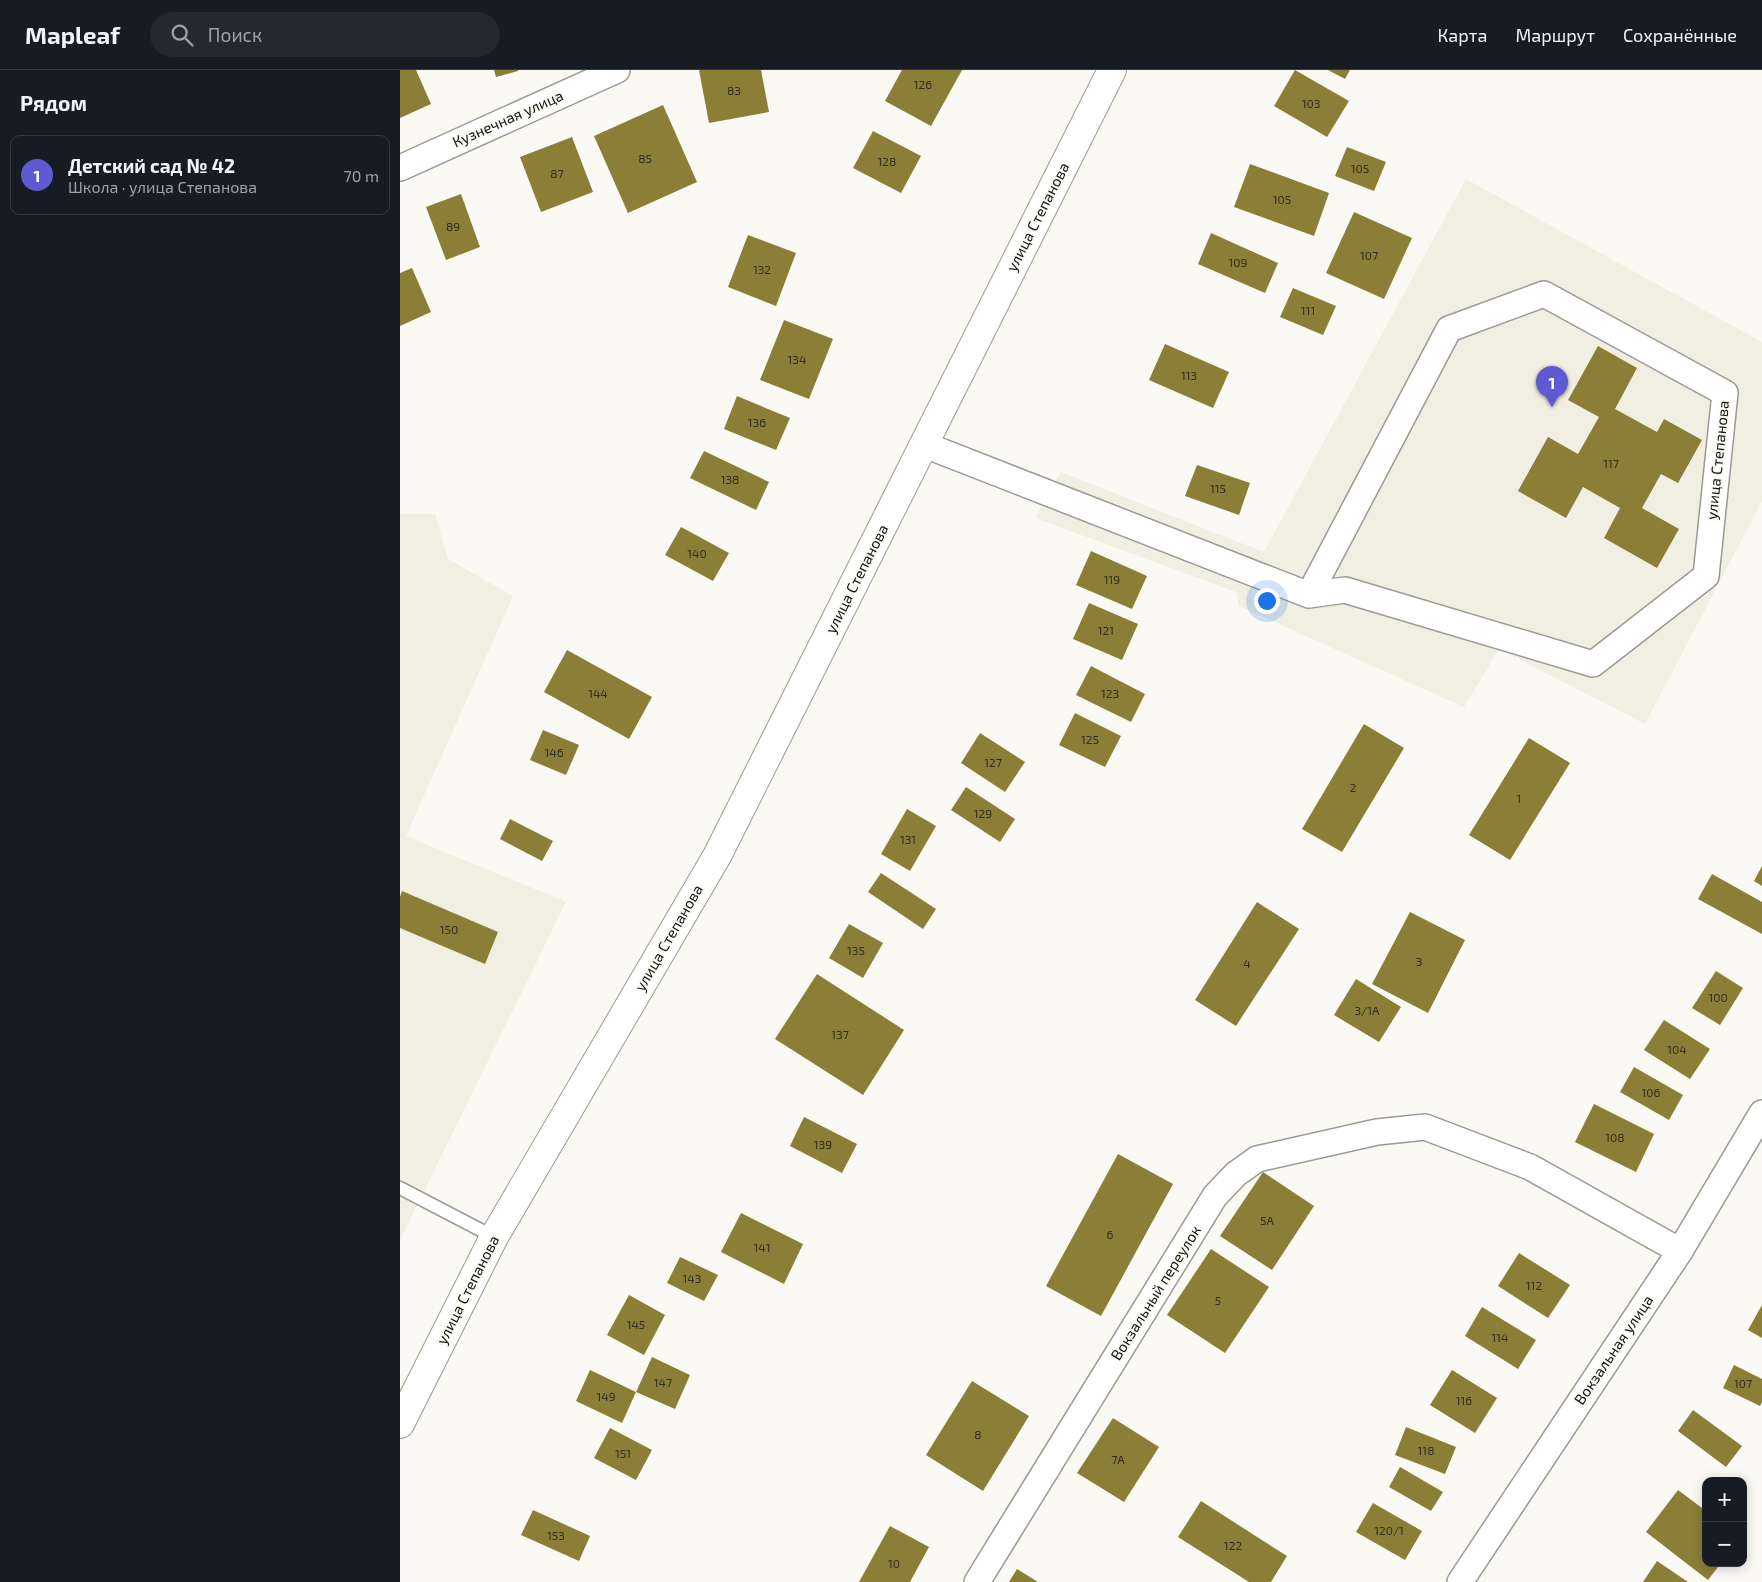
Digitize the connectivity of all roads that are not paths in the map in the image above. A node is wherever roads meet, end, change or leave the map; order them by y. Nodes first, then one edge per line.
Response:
1 (617, 70) edge
2 (1112, 70) edge
3 (400, 168) edge
4 (925, 444) junction
5 (1308, 595) junction
6 (1762, 1113) edge
7 (400, 1188) edge
8 (494, 1237) junction
9 (1680, 1251) junction
10 (400, 1424) edge
11 (977, 1582) edge
12 (1460, 1582) edge

1 - 3 street, Кузнечная улица
2 - 4 street, улица Степанова
4 - 5 street, улица Степанова
4 - 8 street, улица Степанова
5 - 5 street, улица Степанова
6 - 9 street, Вокзальная улица
7 - 8 lane
8 - 10 street, улица Степанова
9 - 11 street, Вокзальный переулок
9 - 12 street, Вокзальная улица

